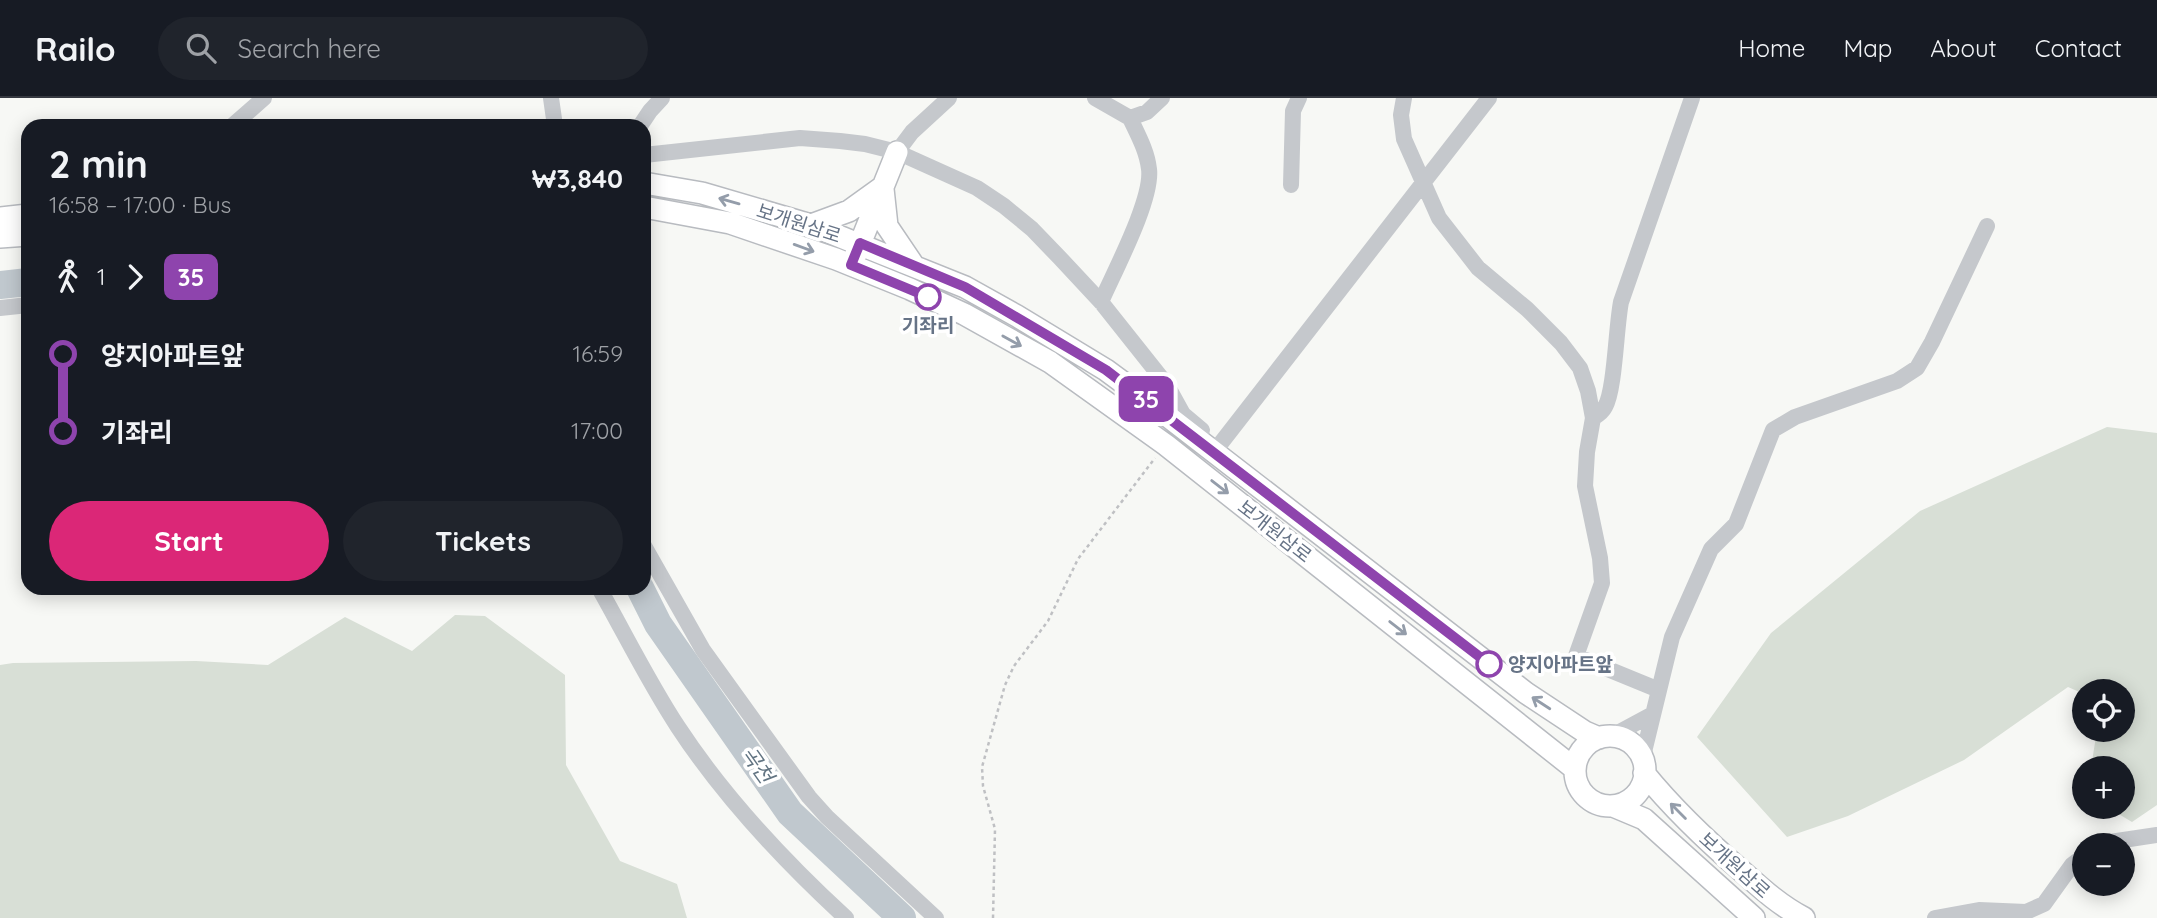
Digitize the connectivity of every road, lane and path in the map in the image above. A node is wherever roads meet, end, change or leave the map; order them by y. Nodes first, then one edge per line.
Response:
1 (264, 98) edge
2 (551, 98) edge
3 (662, 98) edge
4 (949, 98) edge
5 (1095, 98) edge
6 (1162, 98) edge
7 (1298, 98) edge
8 (1404, 98) edge
9 (1489, 98) edge
10 (1692, 98) edge
11 (1130, 118) junction
12 (240, 119) edge
13 (554, 119) edge
14 (645, 119) edge
15 (897, 152) junction
16 (651, 154) edge
17 (1424, 183) junction
18 (651, 184) edge
19 (1291, 185) dead end
20 (883, 186) junction
21 (651, 208) edge
22 (21, 216) edge
23 (0, 218) edge
24 (811, 225) junction
25 (1987, 226) dead end
26 (21, 236) edge
27 (0, 237) edge
28 (860, 243) junction
29 (851, 265) junction
30 (914, 266) junction
31 (1101, 302) junction
32 (21, 306) edge
33 (0, 308) edge
34 (1592, 418) junction
35 (1166, 444) junction
36 (1217, 448) junction
37 (651, 558) edge
38 (603, 595) edge
39 (1659, 690) junction
40 (1651, 715) junction
41 (1605, 737) junction
42 (1643, 766) junction
43 (1575, 769) junction
44 (1613, 806) junction
45 (2157, 835) edge
46 (2135, 838) edge
47 (2072, 865) edge
48 (1748, 915) edge
49 (846, 918) edge
50 (936, 918) edge
51 (993, 918) edge
52 (1804, 918) edge
53 (1935, 918) edge

1 - 12 street
2 - 13 street
3 - 14 street
4 - 15 street
5 - 11 street
6 - 11 street
7 - 19 street
8 - 17 street
9 - 17 street
10 - 34 street
11 - 31 street
15 - 16 street, 보개원삼로
15 - 20 main road
15 - 31 street, 보개원삼로
17 - 34 street
17 - 36 street
24 -> 18 main road, 보개원삼로
20 - 24 main road
20 - 28 main road
20 - 30 main road
21 -> 29 main road, 보개원삼로
22 - 23 main road
24 - 28 main road, 보개원삼로
25 - 39 street
26 - 27 main road
28 - 29 main road
28 - 30 main road, 보개원삼로
29 -> 35 main road, 보개원삼로
30 - 36 main road, 보개원삼로
31 - 36 street, 보개원삼로
32 - 33 street
34 - 39 street
35 -> 43 main road, 보개원삼로
35 - 51 path
41 -> 36 main road, 보개원삼로
37 - 50 street
38 - 49 street
39 - 40 street
40 - 41 street
40 - 42 street
41 - 42 main road, 보개원삼로
41 - 43 main road
42 - 44 main road
52 -> 42 main road, 보개원삼로
43 - 44 main road, 보개원삼로
44 - 48 main road, 보개원삼로
45 - 46 street
47 - 53 street

